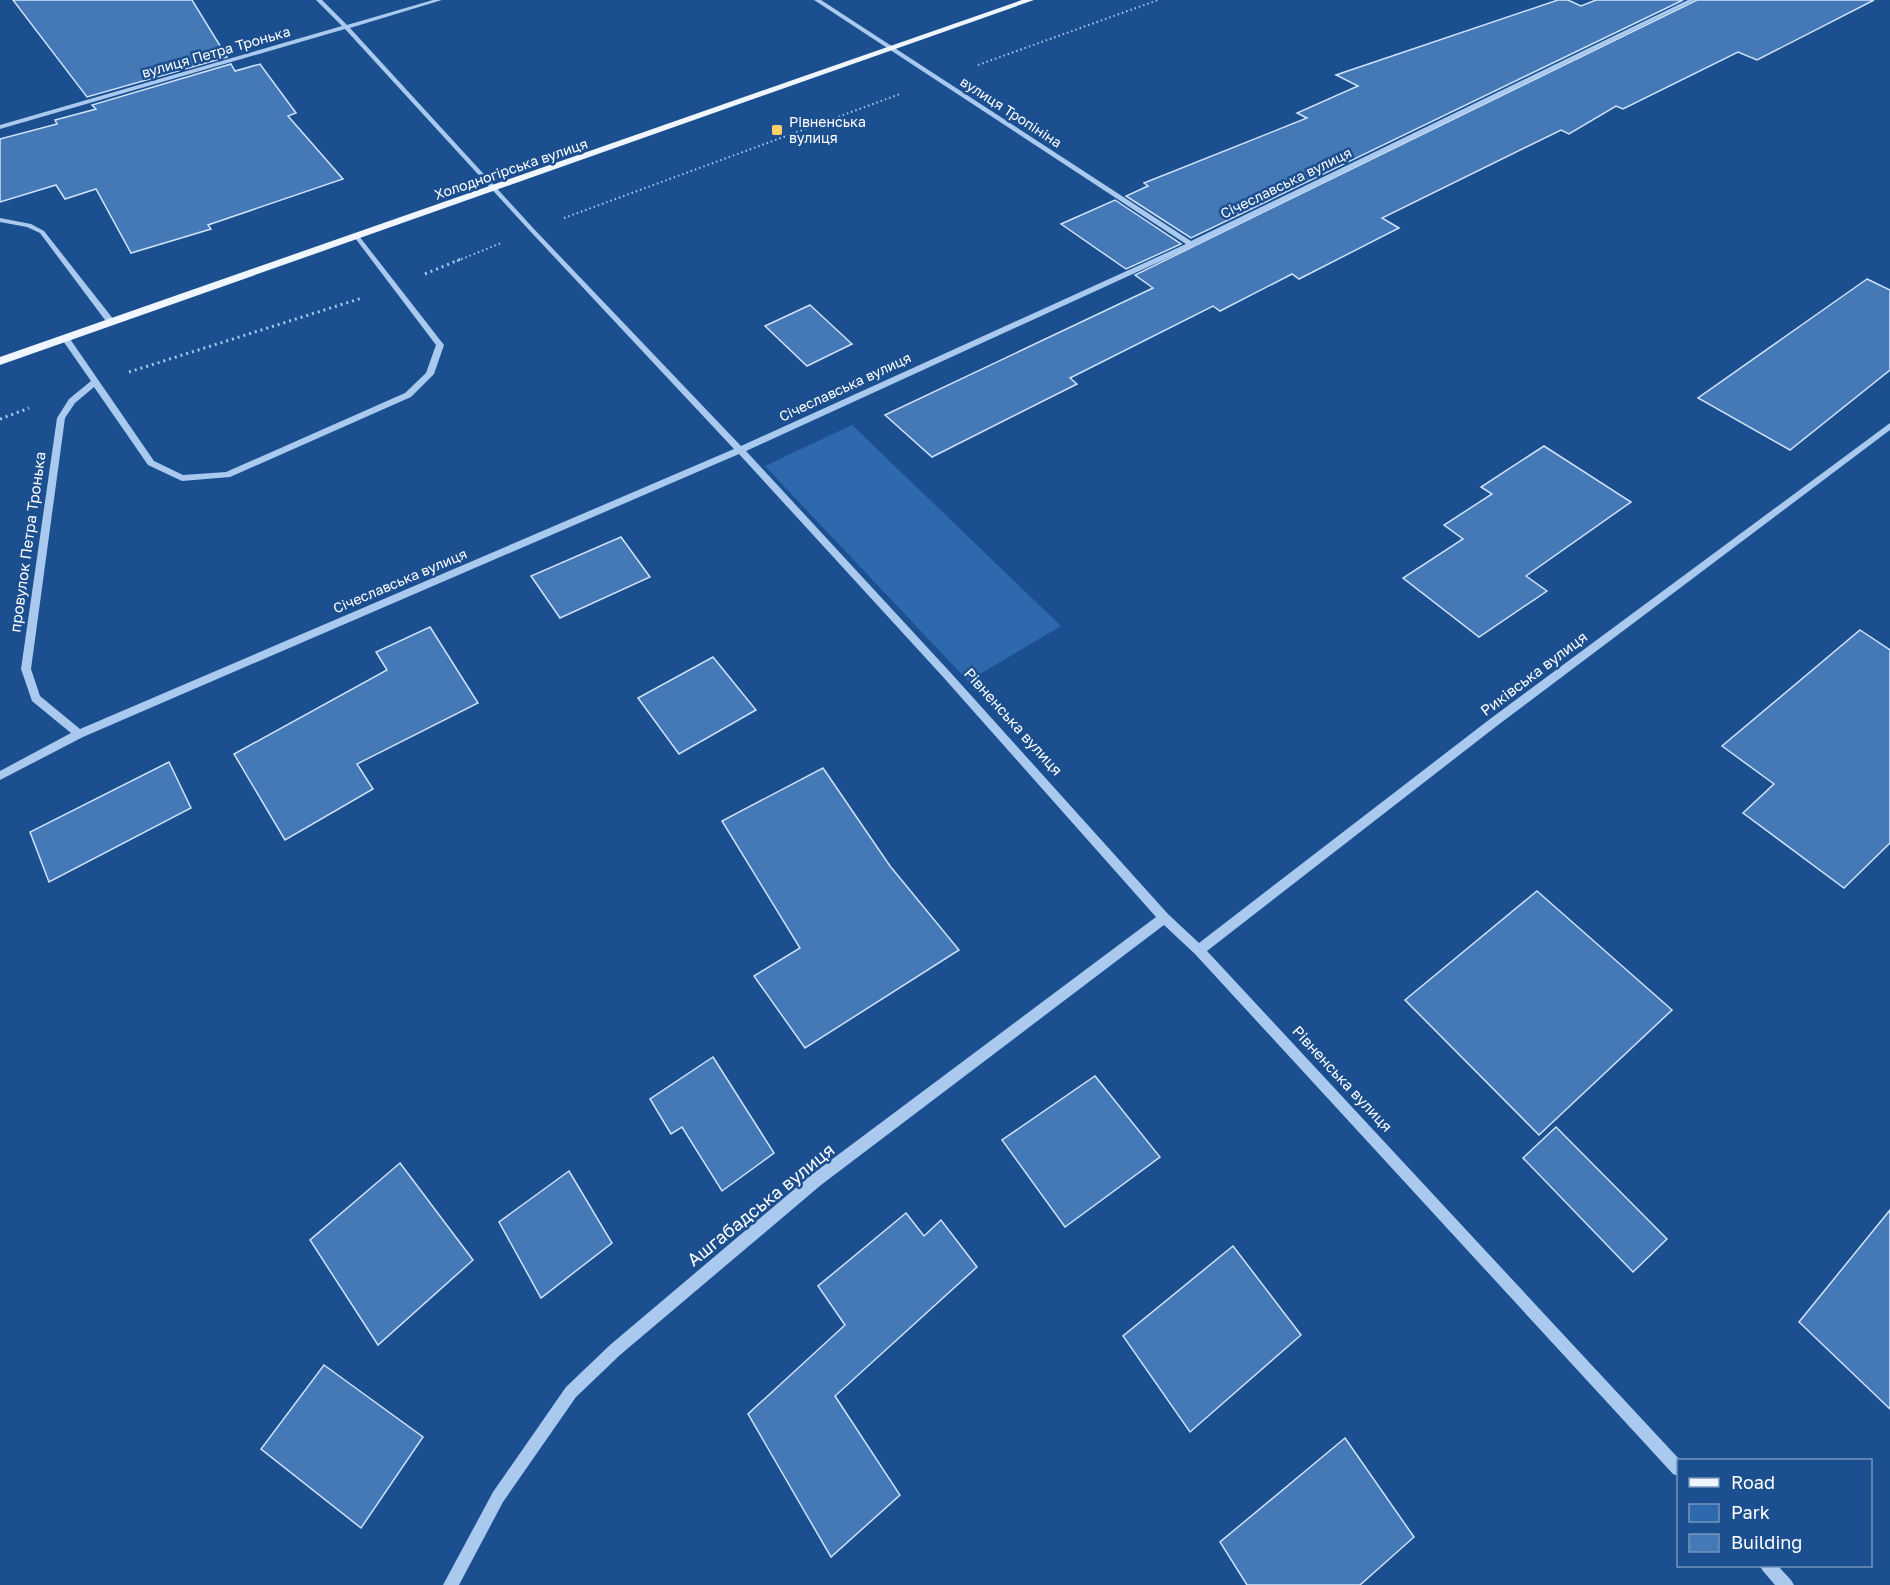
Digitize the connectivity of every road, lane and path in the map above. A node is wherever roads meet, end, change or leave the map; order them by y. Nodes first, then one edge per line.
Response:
1 (319, 0) edge
2 (439, 0) edge
3 (817, 0) edge
4 (1030, 0) edge
5 (1158, 0) edge
6 (1692, 0) edge
7 (347, 28) junction
8 (893, 49) junction
9 (939, 80) junction
10 (0, 127) edge
11 (495, 189) junction
12 (0, 220) edge
13 (532, 230) junction
14 (357, 237) junction
15 (1191, 244) junction
16 (396, 287) junction
17 (111, 322) junction
18 (65, 338) junction
19 (0, 361) edge
20 (94, 383) junction
21 (31, 407) dead end
22 (0, 419) edge
23 (1890, 426) edge
24 (740, 450) junction
25 (79, 734) junction
26 (0, 776) edge
27 (1164, 918) junction
28 (1198, 951) junction
29 (1677, 1468) edge
30 (1769, 1567) edge
31 (451, 1585) edge
32 (1786, 1585) edge

1 - 7 street, Рівненська вулиця
2 - 7 street, вулиця Петра Тронька
3 - 8 street, вулиця Тропініна
4 - 8 main road, Холодногірська вулиця
5 - 9 path
6 - 15 street, Січеславська вулиця
7 - 10 street, вулиця Петра Тронька
7 - 11 street, Рівненська вулиця
8 - 9 street, вулиця Тропініна
8 - 11 main road, Холодногірська вулиця
9 - 13 path
9 - 15 street, вулиця Тропініна
11 - 13 street, Рівненська вулиця
11 - 14 main road, Холодногірська вулиця
12 - 17 street
13 - 16 path
13 - 24 street, Рівненська вулиця
14 - 16 street
14 - 17 main road, Холодногірська вулиця
15 - 24 street, Січеславська вулиця
16 - 20 path
16 - 20 street
17 - 18 main road, Холодногірська вулиця
18 - 19 main road, Холодногірська вулиця
18 - 20 street
20 - 25 street, провулок Петра Тронька
21 - 22 path
23 - 28 street, Риківська вулиця
24 - 25 street, Січеславська вулиця
24 - 27 street, Рівненська вулиця
25 - 26 street, Січеславська вулиця
27 - 28 street, Рівненська вулиця
27 - 31 street, Ашгабадська вулиця
28 - 29 street, Рівненська вулиця
30 - 32 street

